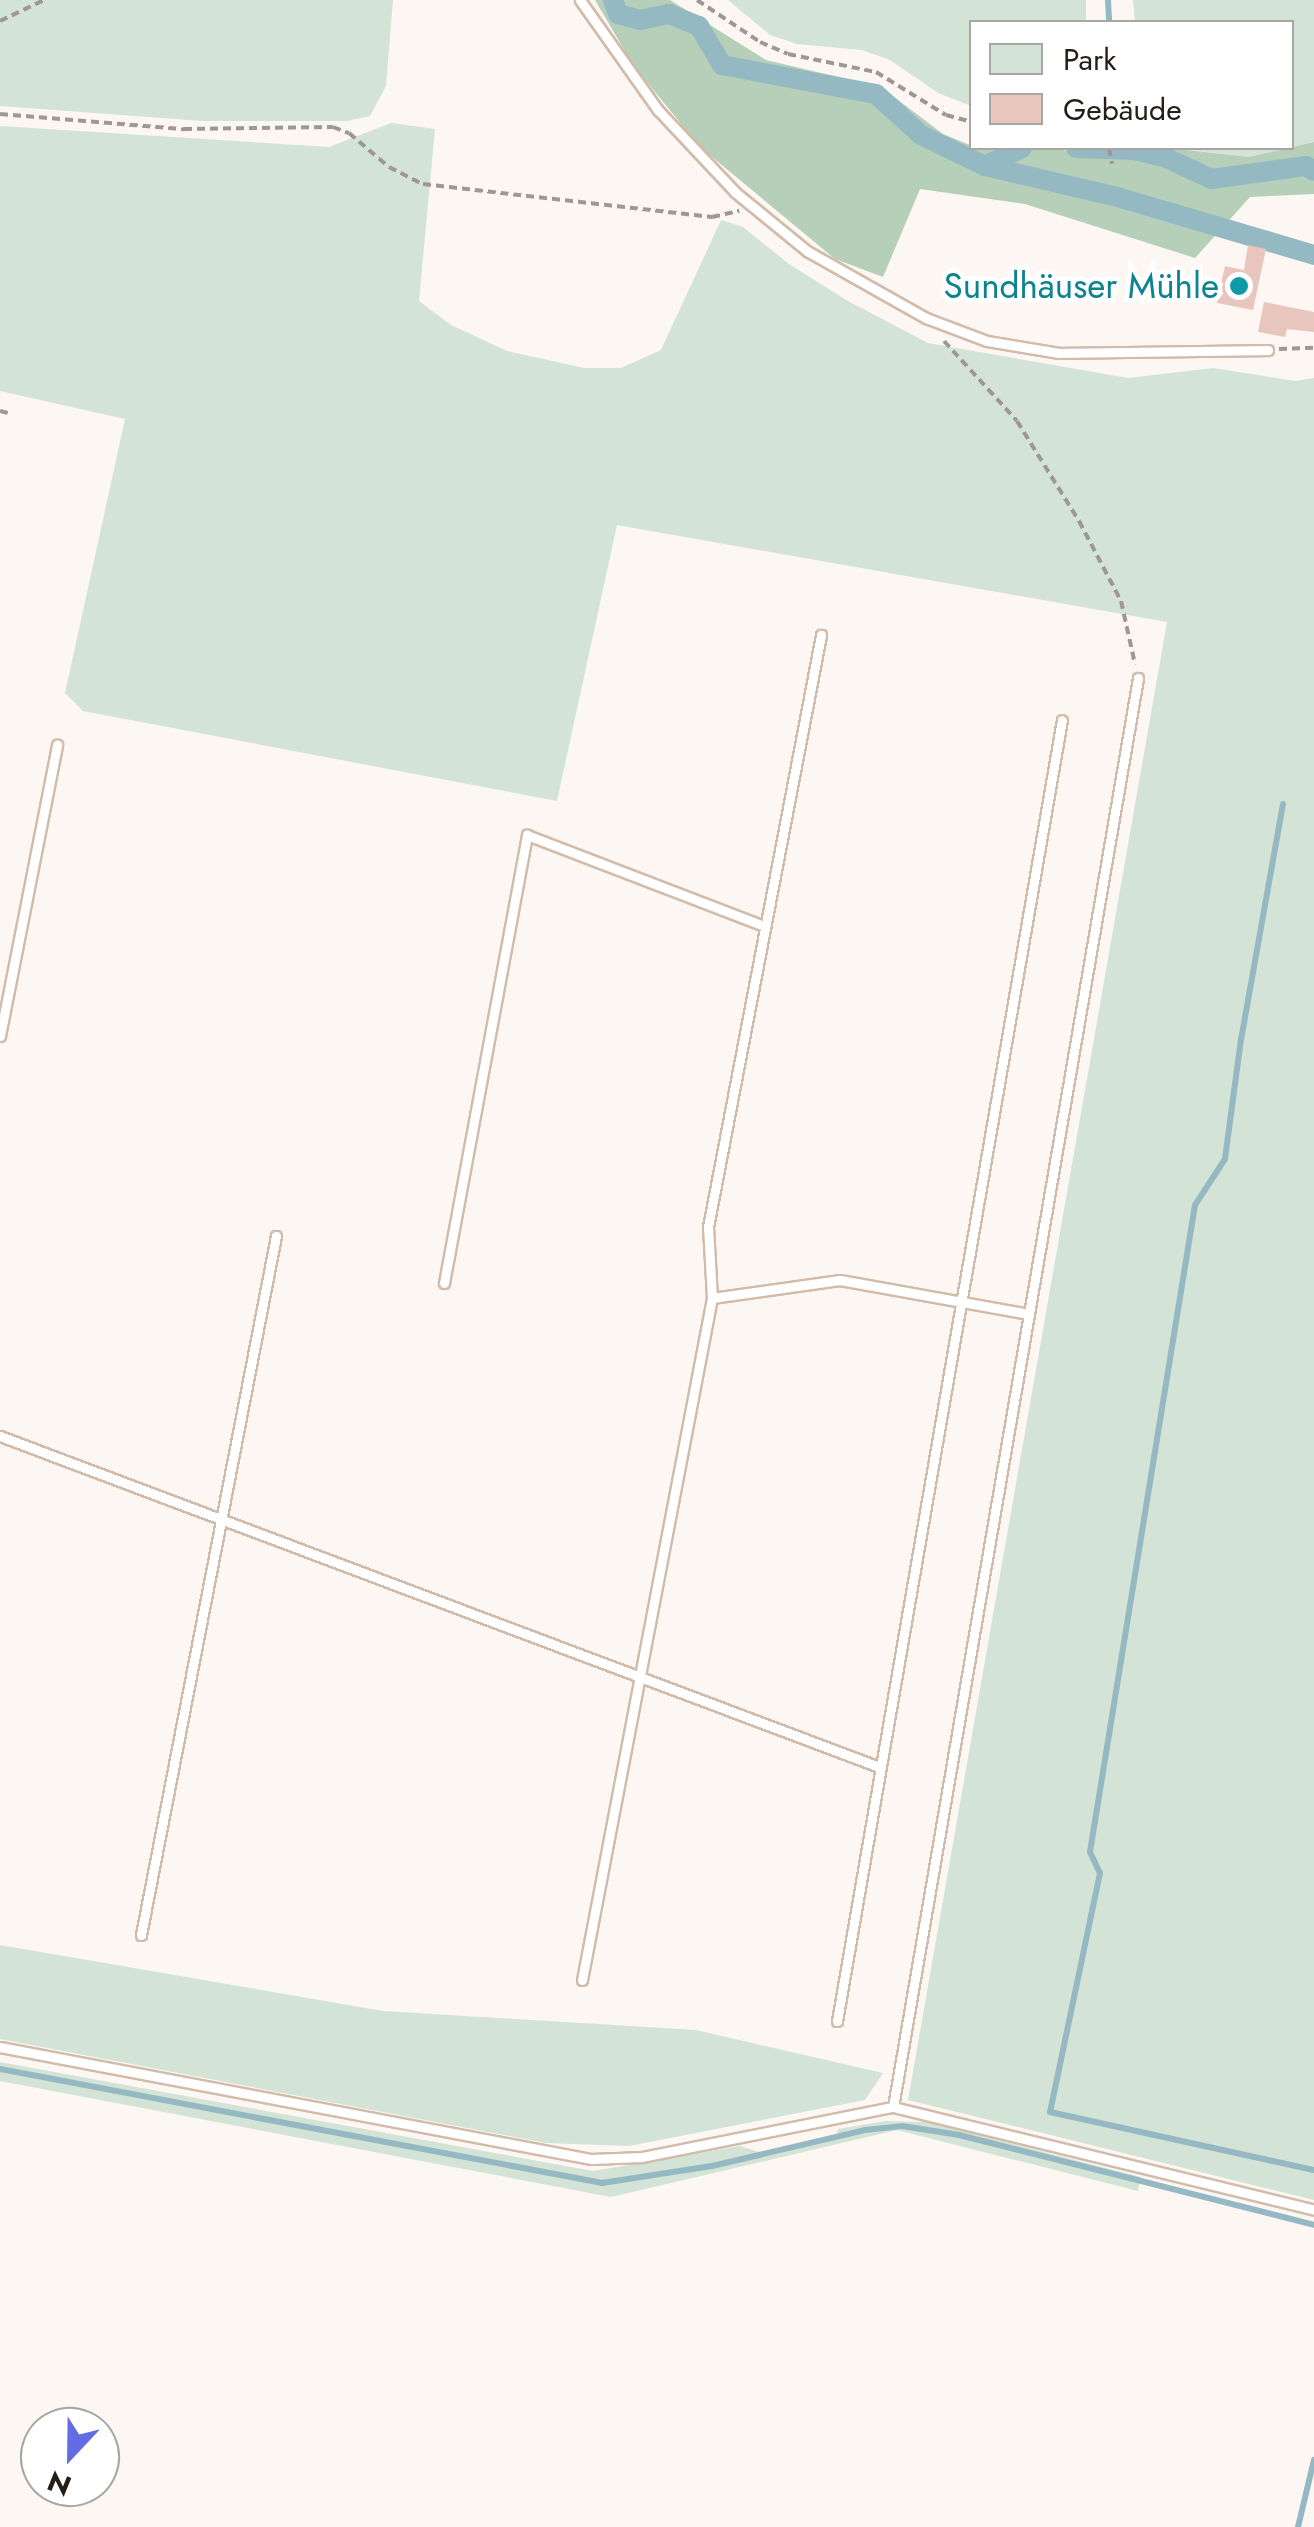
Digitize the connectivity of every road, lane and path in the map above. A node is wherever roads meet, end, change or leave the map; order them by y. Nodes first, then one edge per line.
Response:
1 (44, 0) edge
2 (580, 0) edge
3 (697, 0) edge
4 (0, 21) edge
5 (0, 114) edge
6 (969, 121) edge
7 (1109, 150) edge
8 (1112, 164) dead end
9 (749, 204) junction
10 (926, 318) junction
11 (1314, 348) edge
12 (1268, 350) joint
13 (0, 411) edge
14 (8, 413) dead end
15 (821, 635) dead end
16 (1138, 678) joint
17 (1062, 720) dead end
18 (57, 744) dead end
19 (764, 926) junction
20 (0, 1036) edge
21 (276, 1236) dead end
22 (444, 1283) dead end
23 (712, 1298) junction
24 (960, 1301) junction
25 (1030, 1314) junction
26 (0, 1436) edge
27 (222, 1520) junction
28 (640, 1680) junction
29 (879, 1768) junction
30 (141, 1936) dead end
31 (582, 1980) dead end
32 (837, 2021) dead end
33 (0, 2047) edge
34 (893, 2107) junction
35 (1314, 2210) edge

1 - 4 path
2 - 9 lane
3 - 6 path
5 - 9 path
7 - 8 path
9 - 10 lane
10 - 12 lane
10 - 16 path
11 - 12 path
13 - 14 path
15 - 19 lane
16 - 25 lane
17 - 24 lane
18 - 20 lane
19 - 22 lane
19 - 23 lane
21 - 27 lane
23 - 24 lane
23 - 28 lane
24 - 25 lane
24 - 29 lane
25 - 34 lane
26 - 27 lane
27 - 28 lane
27 - 30 lane
28 - 29 lane
28 - 31 lane
29 - 32 lane
33 - 34 lane
34 - 35 lane

